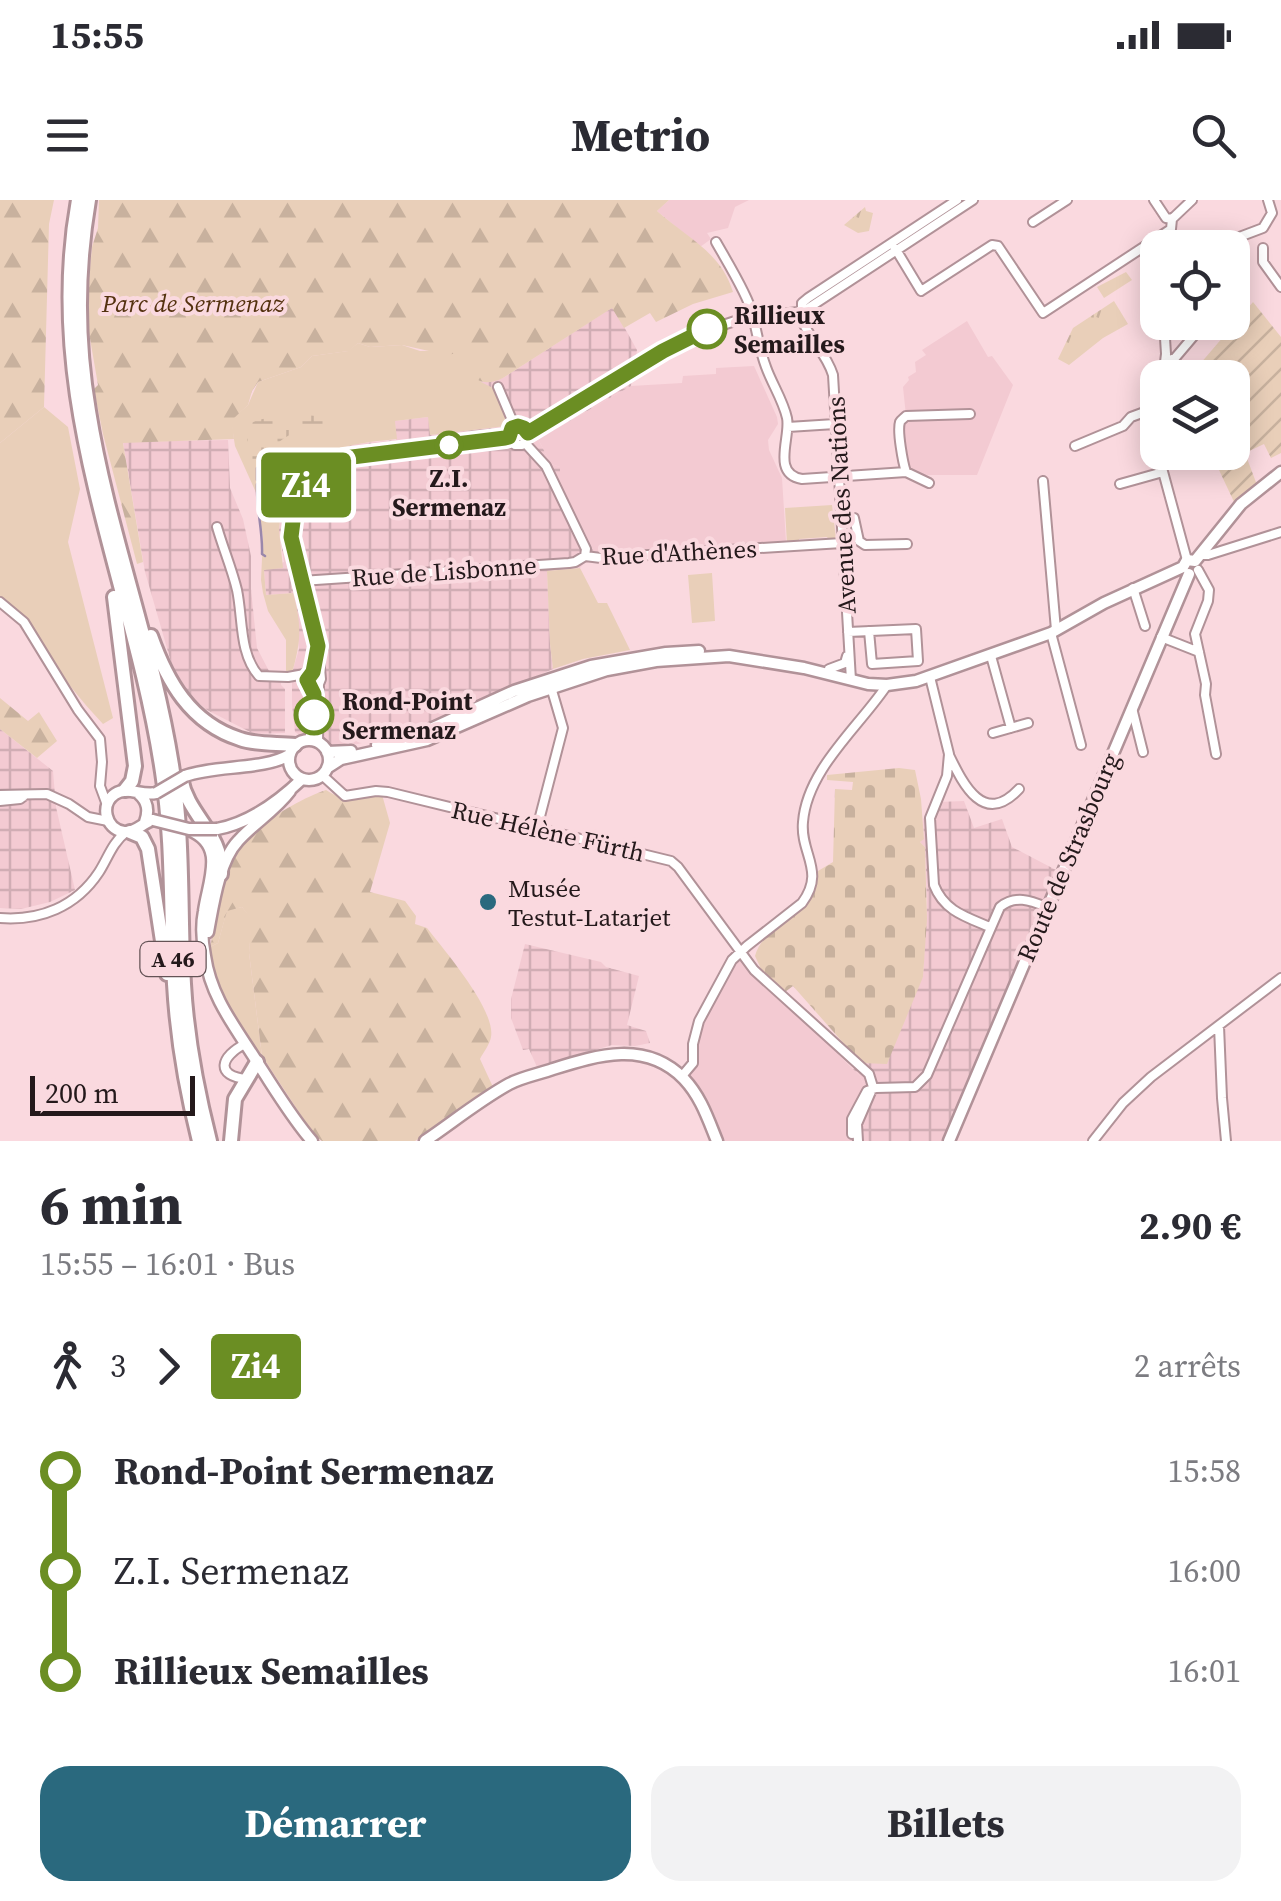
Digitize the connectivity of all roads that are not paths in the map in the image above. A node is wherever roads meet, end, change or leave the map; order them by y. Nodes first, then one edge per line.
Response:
1 (78, 200) edge
2 (89, 200) edge
3 (957, 200) edge
4 (973, 200) edge
5 (1067, 200) edge
6 (1154, 200) edge
7 (1192, 200) edge
8 (1268, 200) edge
9 (1172, 219) junction
10 (1033, 222) dead end
11 (1250, 233) edge
12 (716, 242) dead end
13 (894, 247) junction
14 (1263, 248) dead end
15 (1281, 287) edge
16 (800, 310) junction
17 (752, 317) junction
18 (1165, 340) edge
19 (1190, 340) edge
20 (1166, 360) edge
21 (1173, 360) edge
22 (83, 366) junction
23 (498, 388) dead end
24 (970, 414) dead end
25 (1140, 414) edge
26 (836, 424) junction
27 (514, 427) junction
28 (788, 427) junction
29 (509, 437) junction
30 (527, 438) junction
31 (1075, 446) dead end
32 (906, 472) junction
33 (1163, 472) joint
34 (1281, 472) edge
35 (838, 477) junction
36 (1043, 481) dead end
37 (928, 483) dead end
38 (1120, 484) dead end
39 (841, 517) junction
40 (217, 527) dead end
41 (1281, 532) edge
42 (842, 543) junction
43 (906, 544) dead end
44 (110, 550) junction
45 (586, 556) junction
46 (1192, 564) junction
47 (302, 580) junction
48 (1133, 588) junction
49 (0, 602) edge
50 (1145, 626) dead end
51 (869, 631) junction
52 (848, 632) junction
53 (1053, 632) junction
54 (150, 634) junction
55 (1160, 637) junction
56 (848, 647) junction
57 (1199, 652) junction
58 (991, 656) junction
59 (829, 669) junction
60 (930, 677) junction
61 (851, 678) junction
62 (314, 679) junction
63 (550, 684) junction
64 (883, 685) junction
65 (1132, 706) junction
66 (1028, 723) dead end
67 (1011, 728) junction
68 (993, 733) dead end
69 (314, 741) junction
70 (1080, 745) dead end
71 (292, 750) junction
72 (327, 752) junction
73 (1143, 752) dead end
74 (949, 754) junction
75 (1216, 754) dead end
76 (324, 771) junction
77 (302, 779) junction
78 (101, 783) junction
79 (1019, 789) dead end
80 (290, 791) junction
81 (128, 792) junction
82 (0, 798) edge
83 (106, 806) junction
84 (88, 817) junction
85 (149, 821) junction
86 (110, 823) junction
87 (537, 828) junction
88 (188, 829) junction
89 (128, 832) junction
90 (108, 853) junction
91 (221, 874) junction
92 (1046, 907) junction
93 (0, 918) edge
94 (990, 927) junction
95 (739, 952) junction
96 (205, 957) junction
97 (1281, 978) edge
98 (1219, 1026) junction
99 (177, 1028) junction
100 (245, 1044) junction
101 (257, 1062) junction
102 (682, 1076) junction
103 (266, 1077) junction
104 (248, 1078) junction
105 (887, 1088) junction
106 (870, 1089) junction
107 (199, 1141) edge
108 (210, 1141) edge
109 (231, 1141) edge
110 (312, 1141) edge
111 (425, 1141) edge
112 (716, 1141) edge
113 (856, 1141) edge
114 (949, 1141) edge
115 (1094, 1141) edge
116 (1226, 1141) edge

1 - 44 highway, A 46
2 - 22 highway, A 46
3 - 13 street
4 - 13 street
5 - 10 street
6 - 9 street
7 - 9 street
8 - 11 street
9 - 13 street
12 - 17 street
13 - 16 street
14 - 15 street
16 - 17 street
16 - 26 street, Avenue des Nations
17 - 28 street
17 - 30 street
18 - 20 street
19 - 21 street
22 - 54 highway
22 - 108 highway, A 46
23 - 27 street
24 - 32 street
25 - 31 street
26 - 28 street
26 - 35 street, Avenue des Nations
27 - 29 street
27 - 30 street
28 - 35 street
29 - 30 street
29 - 47 street
30 - 45 street, Rue d'Athènes
32 - 35 street
32 - 37 street
33 - 38 street
33 - 46 street
34 - 46 main road, Route de Strasbourg
35 - 39 street, Avenue des Nations
36 - 53 street
39 - 42 street, Avenue des Nations
39 - 43 street
40 - 62 street
41 - 46 street
42 - 45 street, Rue d'Athènes
42 - 52 street, Avenue des Nations
44 - 81 highway
44 - 99 highway, A 46
45 - 47 street, Rue de Lisbonne
46 - 48 main road
46 - 55 main road, Route de Strasbourg
46 - 57 street
47 - 62 street
48 - 50 street
48 - 53 main road
49 - 78 street
51 - 51 street
51 - 52 street
52 - 56 street, Avenue des Nations
53 - 58 main road
53 - 70 street
54 - 71 highway
54 - 91 highway
55 - 57 street
55 - 65 main road, Route de Strasbourg
56 - 59 street, Avenue des Nations
56 - 61 street, Avenue des Nations
57 - 75 street
58 - 60 main road
58 - 67 street
59 - 61 main road
59 - 63 main road
60 - 64 main road
60 - 74 street
61 - 63 main road
61 - 64 main road
62 - 69 street
63 - 72 main road
63 - 76 main road
63 - 87 street
64 - 95 street
65 - 73 street
65 - 92 main road, Route de Strasbourg
66 - 67 street
67 - 68 street
69 - 71 main road
69 - 72 main road
71 - 77 main road
71 - 81 main road, bridge
72 - 76 main road
74 - 79 street
74 - 94 street
76 - 77 main road
76 - 87 street, Rue Hélène Fürth
77 - 80 main road
78 - 81 street
78 - 83 street
80 - 88 main road, bridge
80 - 91 main road
81 - 83 main road
81 - 85 main road
82 - 84 street
83 - 84 street
83 - 86 main road
84 - 86 street
85 - 88 main road, bridge
85 - 89 main road
86 - 89 main road
86 - 90 street
87 - 95 street, Rue Hélène Fürth
88 - 96 main road, bridge
89 - 90 street
89 - 99 highway
90 - 93 street
91 - 96 main road
92 - 94 street
92 - 114 main road, Route de Strasbourg
94 - 105 street
95 - 102 street
95 - 106 street, Rue Hélène Fürth
96 - 100 main road
97 - 98 street
98 - 115 street
98 - 116 street
99 - 107 highway, A 46
100 - 101 main road
100 - 104 street
101 - 103 main road
101 - 104 highway
102 - 111 main road
102 - 112 main road
103 - 104 highway
103 - 110 main road
104 - 109 highway
105 - 106 street
105 - 106 street, Rue Hélène Fürth
106 - 113 street

